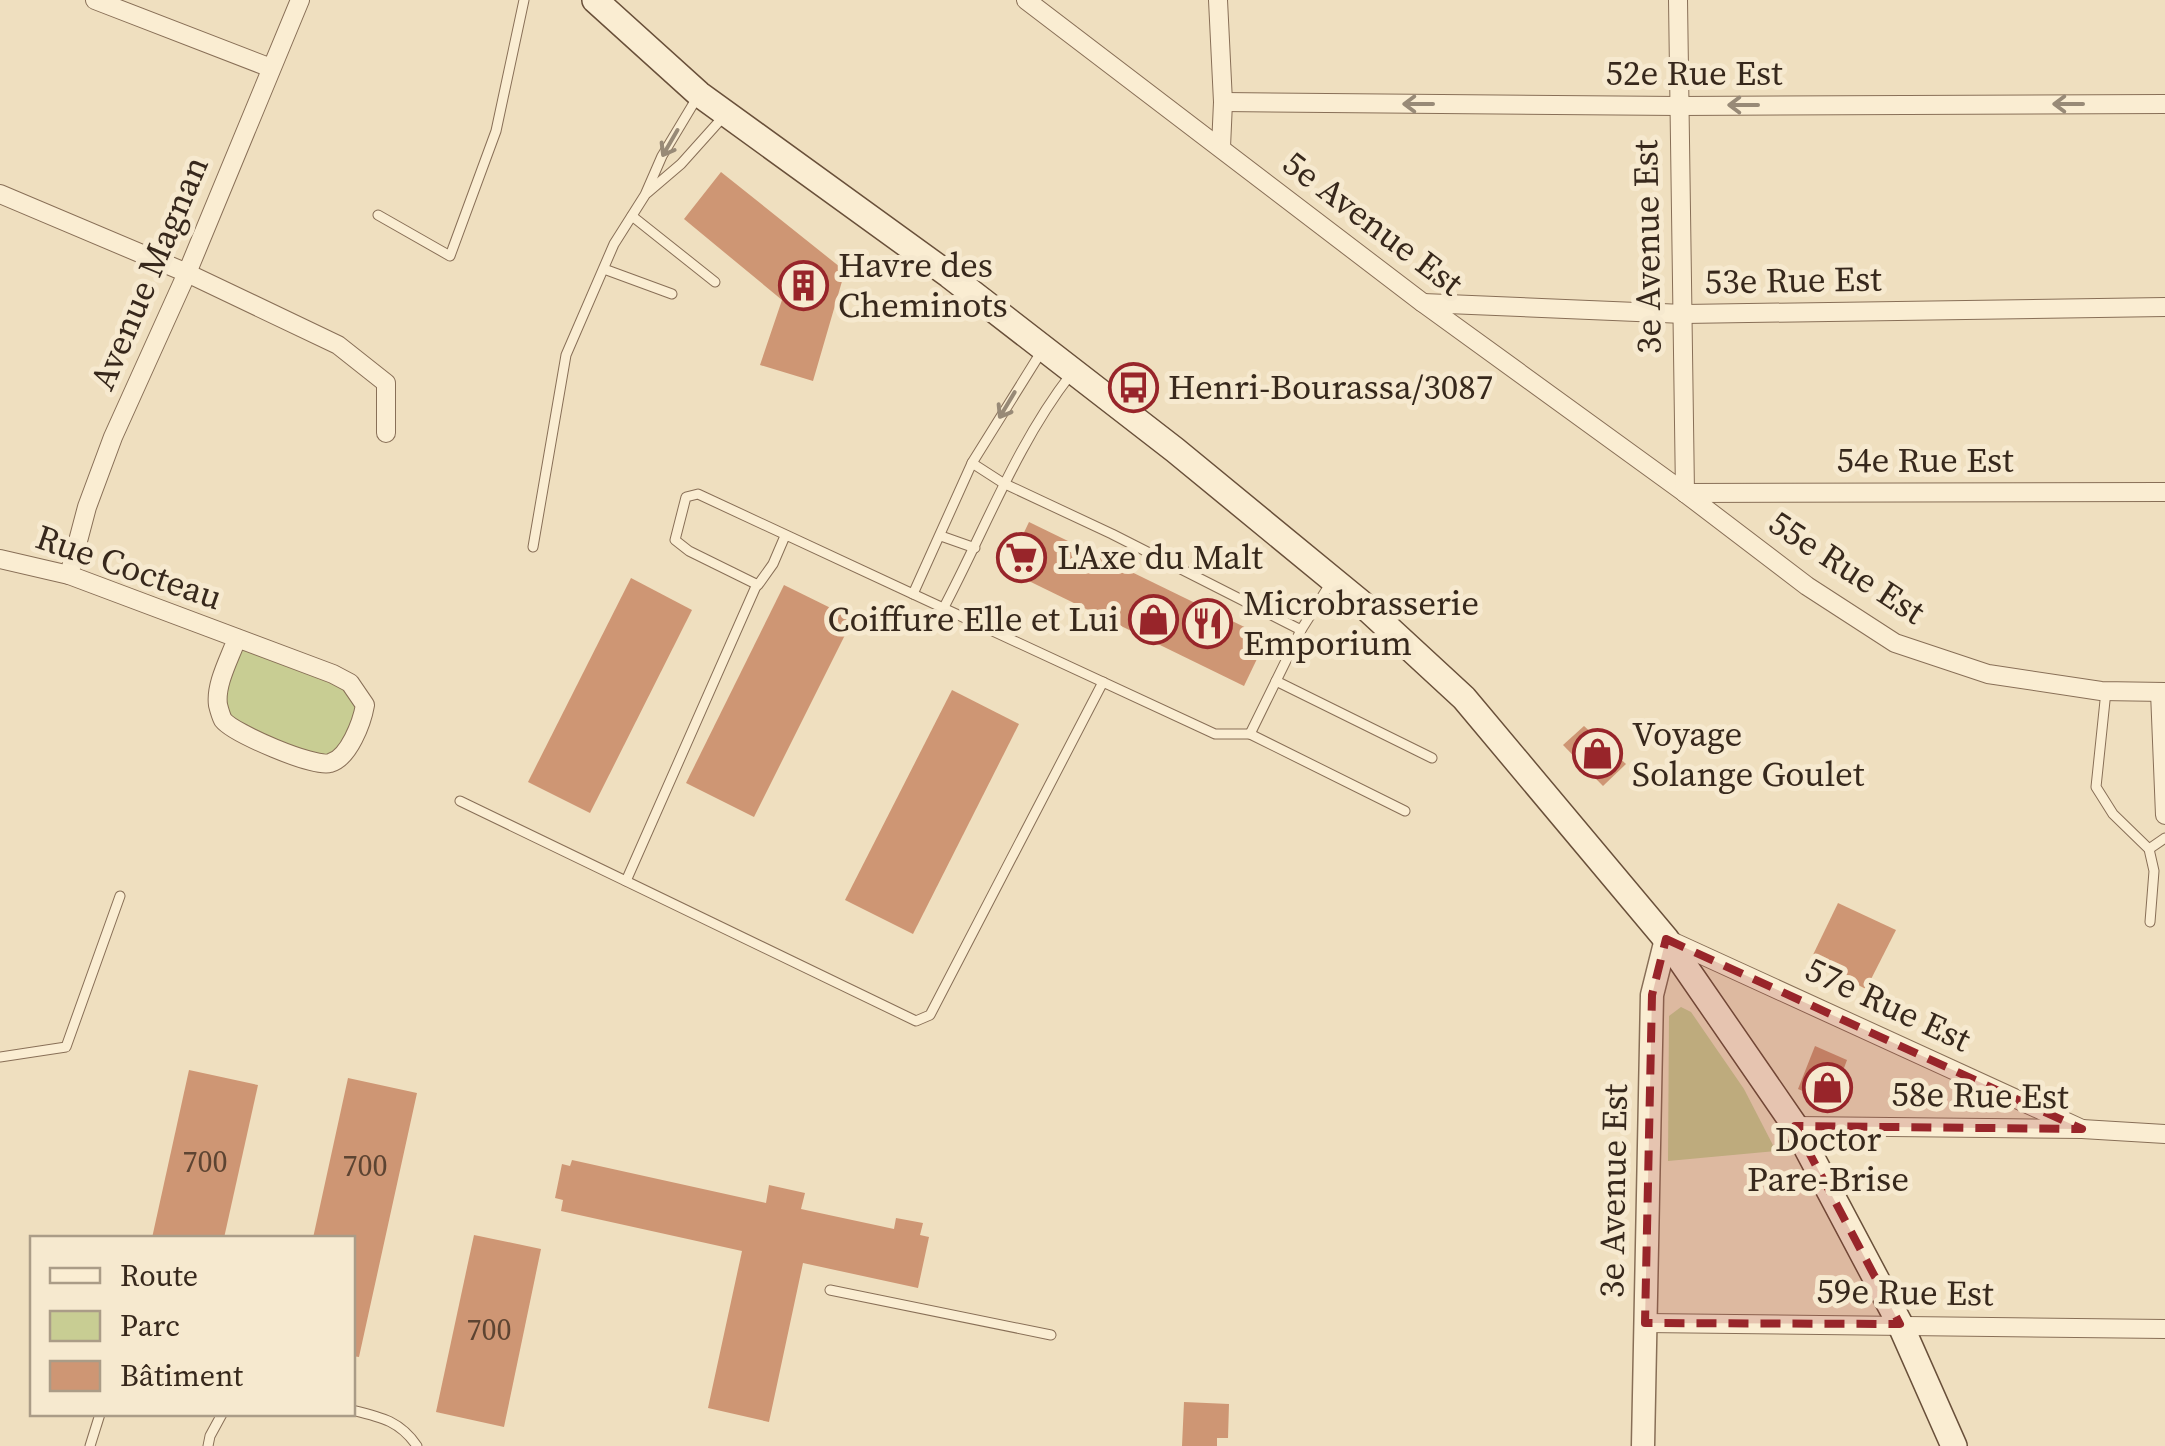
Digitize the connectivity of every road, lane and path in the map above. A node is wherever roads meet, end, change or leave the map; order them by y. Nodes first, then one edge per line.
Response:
1 (96, 0) edge
2 (300, 0) edge
3 (524, 0) edge
4 (596, 0) edge
5 (1026, 0) edge
6 (1218, 0) edge
7 (1678, 0) edge
8 (271, 68) junction
9 (699, 94) junction
10 (1223, 102) junction
11 (2165, 104) edge
12 (1679, 106) junction
13 (726, 114) junction
14 (1221, 148) junction
15 (0, 194) edge
16 (645, 195) junction
17 (378, 215) dead end
18 (632, 216) junction
19 (604, 268) junction
20 (187, 273) junction
21 (715, 282) dead end
22 (672, 294) dead end
23 (1423, 303) junction
24 (2165, 307) edge
25 (1684, 314) junction
26 (1044, 347) junction
27 (1074, 370) junction
28 (386, 433) dead end
29 (972, 463) junction
30 (1004, 483) junction
31 (2165, 492) edge
32 (1685, 493) junction
33 (785, 536) junction
34 (942, 536) junction
35 (534, 546) dead end
36 (975, 548) junction
37 (0, 559) edge
38 (69, 575) junction
39 (1333, 579) junction
40 (757, 584) junction
41 (913, 594) junction
42 (944, 608) junction
43 (1301, 630) junction
44 (238, 638) junction
45 (1276, 681) junction
46 (1103, 682) junction
47 (2106, 691) junction
48 (2162, 692) edge
49 (1250, 734) junction
50 (1432, 758) dead end
51 (460, 801) dead end
52 (1405, 810) dead end
53 (2165, 816) edge
54 (2165, 838) edge
55 (2150, 848) junction
56 (626, 881) junction
57 (120, 896) dead end
58 (2150, 922) dead end
59 (1666, 939) junction
60 (0, 1057) edge
61 (1795, 1126) junction
62 (2082, 1129) junction
63 (2165, 1134) edge
64 (830, 1290) dead end
65 (1645, 1323) junction
66 (1900, 1324) junction
67 (2165, 1329) edge
68 (1051, 1335) dead end
69 (355, 1411) edge
70 (99, 1416) edge
71 (221, 1416) edge
72 (90, 1446) edge
73 (208, 1446) edge
74 (417, 1446) edge
75 (1643, 1446) edge
76 (1954, 1446) edge

1 - 8 street
2 - 8 street, Avenue Magnan
3 - 17 lane
4 - 9 main road
5 - 14 street, 5e Avenue Est
6 - 10 street
7 - 12 street, 3e Avenue Est
8 - 20 street, Avenue Magnan
9 - 13 main road
9 -> 16 lane
12 -> 10 street, 52e Rue Est
10 - 14 street
11 -> 12 street, 52e Rue Est
12 - 25 street, 3e Avenue Est
13 - 16 lane
13 - 26 main road
14 - 23 street, 5e Avenue Est
15 - 20 street
16 - 18 lane
18 - 19 lane
18 - 21 lane
19 - 22 lane
19 - 35 lane
20 - 28 street
20 - 38 street, Avenue Magnan
23 - 25 street, 53e Rue Est
23 - 32 street, 5e Avenue Est
24 - 25 street, 53e Rue Est
25 - 32 street, 3e Avenue Est
26 - 27 main road
26 -> 29 lane
27 - 30 lane
27 - 39 main road
29 - 30 lane
29 - 34 lane
30 - 36 lane
30 - 43 lane
31 - 32 street, 54e Rue Est
32 - 47 street, 55e Rue Est
33 - 40 lane
33 - 40 lane
33 - 41 lane
34 - 36 lane
34 - 41 lane
36 - 42 lane
37 - 38 street, Rue Cocteau
38 - 44 street, Rue Cocteau
39 - 43 lane
39 - 59 main road
40 - 56 lane
41 - 42 lane
42 - 46 lane
43 - 45 lane
44 - 44 street, Rue Cocteau
45 - 49 lane
45 - 50 lane
46 - 49 lane
46 - 56 lane
47 - 48 street, 55e Rue Est
47 - 55 lane
48 - 53 street
49 - 52 lane
51 - 56 lane
54 - 55 lane
55 - 58 lane
57 - 60 lane
59 - 61 main road
59 - 62 street, 57e Rue Est
59 - 65 street, 3e Avenue Est
61 - 62 street, 58e Rue Est
61 - 66 main road
62 - 63 street, 58e Rue Est
64 - 68 lane
65 - 66 street, 59e Rue Est
65 - 75 street, 3e Avenue Est
66 - 67 street, 59e Rue Est
66 - 76 main road
69 - 74 lane
70 - 72 lane
71 - 73 lane

